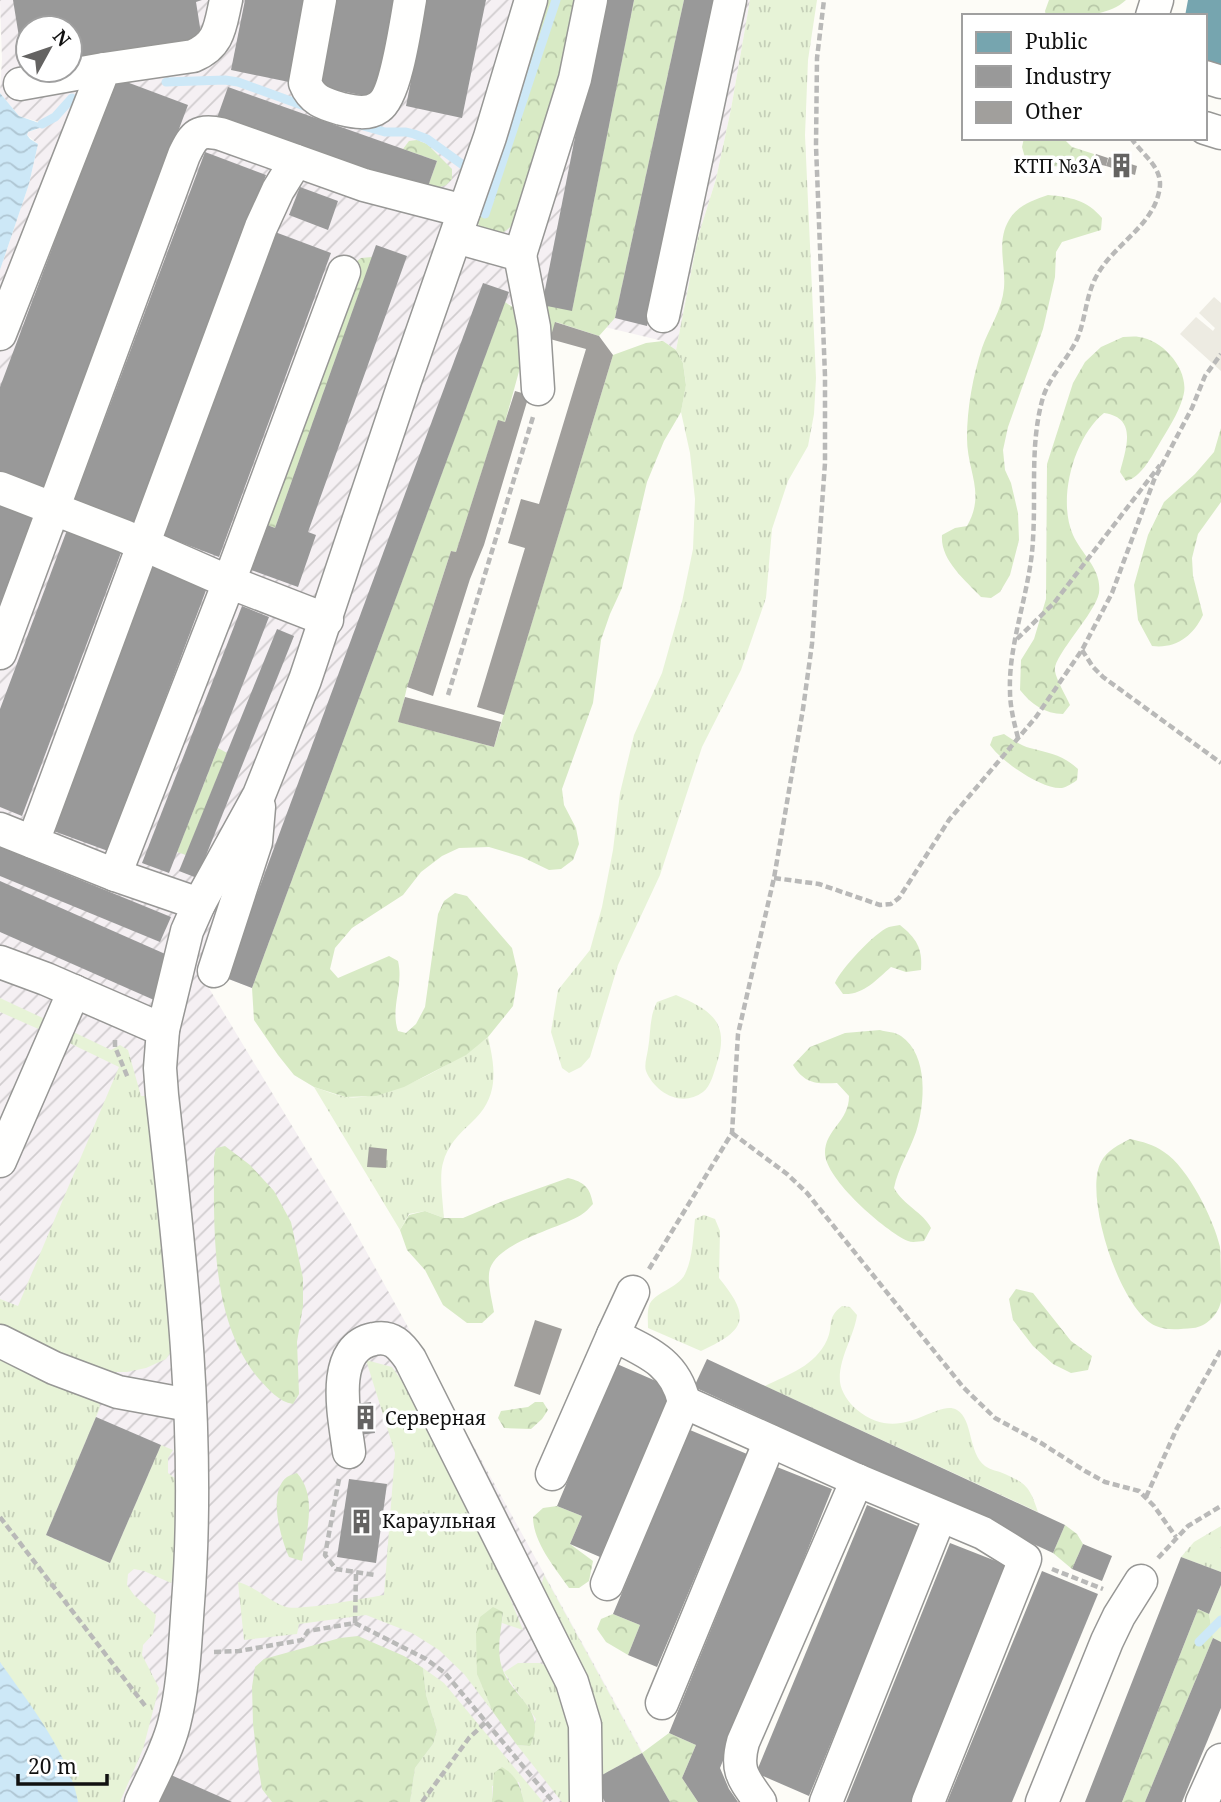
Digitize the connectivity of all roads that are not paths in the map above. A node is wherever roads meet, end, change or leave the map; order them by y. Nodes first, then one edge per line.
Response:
1 (226, 0) edge
2 (320, 0) edge
3 (410, 0) edge
4 (531, 0) edge
5 (591, 0) edge
6 (730, 0) edge
7 (104, 69) junction
8 (84, 73) edge
9 (296, 161) junction
10 (460, 224) junction
11 (520, 255) junction
12 (344, 272) dead end
13 (663, 316) dead end
14 (0, 334) edge
15 (538, 389) road end
16 (0, 488) edge
17 (55, 509) junction
18 (143, 544) junction
19 (229, 582) junction
20 (327, 620) junction
21 (0, 653) edge
22 (259, 795) junction
23 (0, 829) edge
24 (33, 842) junction
25 (115, 875) junction
26 (199, 904) junction
27 (0, 962) edge
28 (214, 971) dead end
29 (74, 991) junction
30 (163, 1030) junction
31 (0, 1161) edge
32 (634, 1292) road end
33 (613, 1335) junction
34 (0, 1341) edge
35 (684, 1402) junction
36 (189, 1405) junction
37 (770, 1441) junction
38 (349, 1452) road end
39 (552, 1474) dead end
40 (857, 1480) junction
41 (940, 1516) junction
42 (607, 1584) dead end
43 (1134, 1590) road end
44 (662, 1703) dead end
45 (1221, 1760) edge
46 (141, 1802) edge
47 (586, 1802) edge
48 (760, 1802) edge
49 (826, 1802) edge
50 (928, 1802) edge
51 (1042, 1802) edge
52 (1202, 1802) edge

1 - 7 lane
2 - 3 lane
4 - 10 lane
5 - 11 lane
6 - 13 lane
7 - 8 lane
7 - 14 lane
9 - 10 lane
9 - 17 lane
9 - 18 lane
10 - 11 lane
10 - 20 lane
11 - 15 lane
12 - 19 lane
16 - 17 lane
17 - 18 lane
17 - 21 lane
18 - 19 lane
18 - 24 lane
19 - 20 lane
19 - 25 lane
20 - 22 lane
22 - 26 lane
22 - 28 lane
23 - 24 lane
24 - 25 lane
25 - 26 lane
26 - 30 lane
27 - 29 lane
29 - 30 lane
29 - 31 lane
30 - 36 lane
32 - 33 lane
33 - 35 lane
33 - 39 lane
34 - 36 lane
35 - 37 lane
35 - 42 lane
36 - 46 lane
37 - 40 lane
37 - 44 lane
38 - 47 lane
40 - 41 lane
40 - 48 lane
41 - 49 lane
41 - 50 lane
43 - 51 lane
45 - 52 lane

